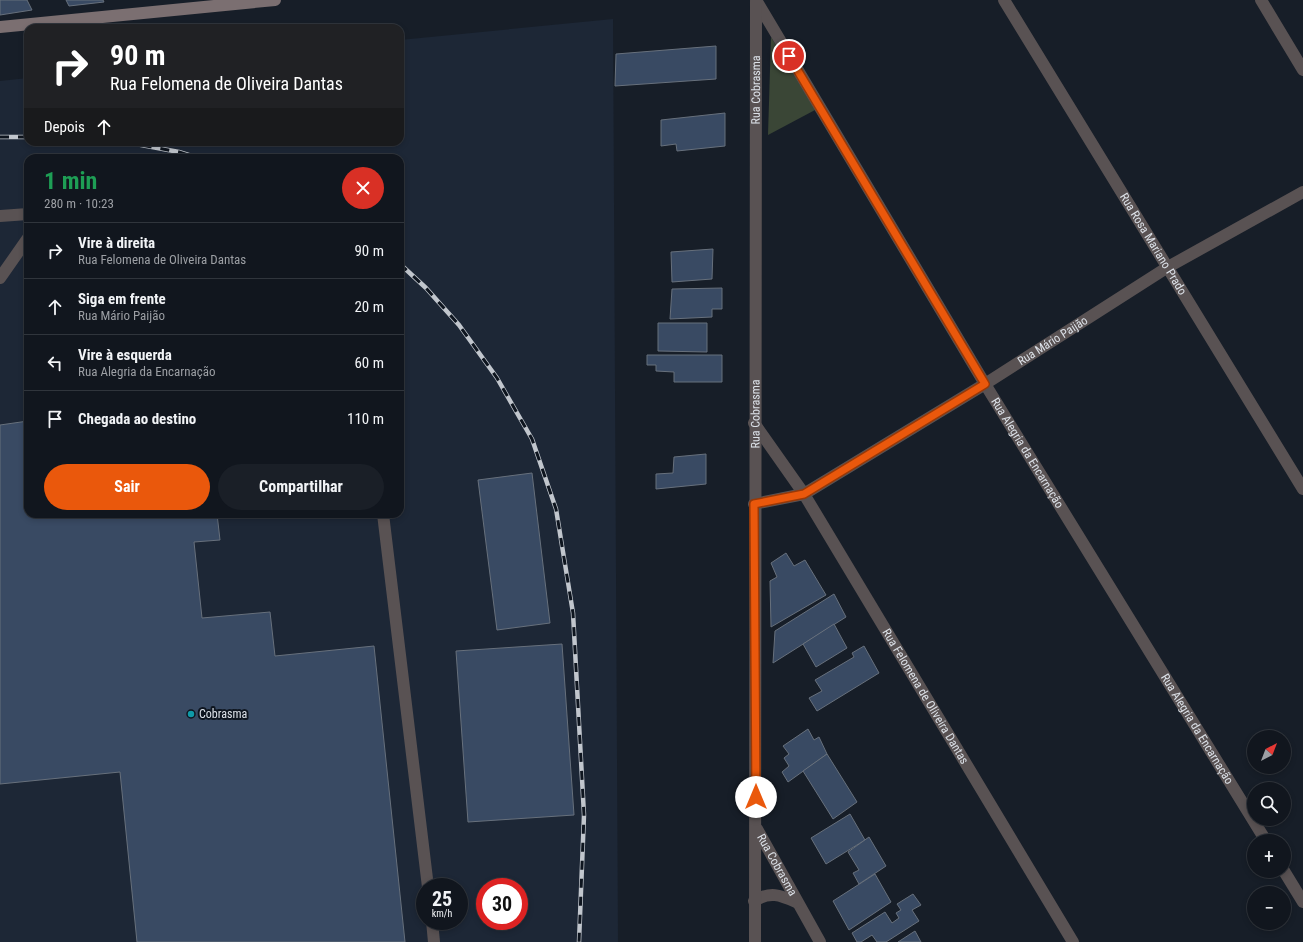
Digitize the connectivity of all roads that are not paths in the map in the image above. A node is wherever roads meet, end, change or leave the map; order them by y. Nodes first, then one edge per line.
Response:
1 (275, 0) edge
2 (756, 0) edge
3 (1004, 0) edge
4 (1261, 0) edge
5 (255, 1) edge
6 (29, 24) edge
7 (24, 25) edge
8 (0, 27) edge
9 (1303, 70) edge
10 (1303, 192) edge
11 (24, 214) edge
12 (0, 216) edge
13 (24, 244) edge
14 (1168, 267) junction
15 (0, 278) edge
16 (985, 384) junction
17 (754, 423) junction
18 (1303, 488) edge
19 (804, 494) junction
20 (754, 504) junction
21 (383, 518) edge
22 (756, 828) junction
23 (1262, 834) edge
24 (427, 878) edge
25 (1288, 878) edge
26 (754, 901) junction
27 (796, 902) junction
28 (1303, 902) edge
29 (433, 930) edge
30 (434, 942) edge
31 (755, 942) edge
32 (820, 942) edge
33 (1073, 942) edge

1 - 5 street
2 - 16 street, Rua Alegria da Encarnação
2 - 17 street, Rua Cobrasma
3 - 14 street, Rua Rosa Mariano Prado
4 - 9 street
5 - 6 street
7 - 8 street
10 - 14 street, Rua Mário Paijão
11 - 12 street
13 - 15 street
14 - 16 street, Rua Mário Paijão
14 - 18 street, Rua Rosa Mariano Prado
16 - 19 street, Rua Mário Paijão
16 - 23 street, Rua Alegria da Encarnação
17 - 19 street, Rua Felomena de Oliveira Dantas
17 - 20 street, Rua Cobrasma
19 - 20 street
19 - 33 street, Rua Felomena de Oliveira Dantas
20 - 22 street, Rua Cobrasma
21 - 24 street
22 - 26 street, Rua Cobrasma
22 - 27 street, Rua Cobrasma
25 - 28 street
26 - 27 street, Rua Cobrasma
26 - 31 street, Rua Cobrasma
27 - 32 street, Rua Cobrasma
29 - 30 street

